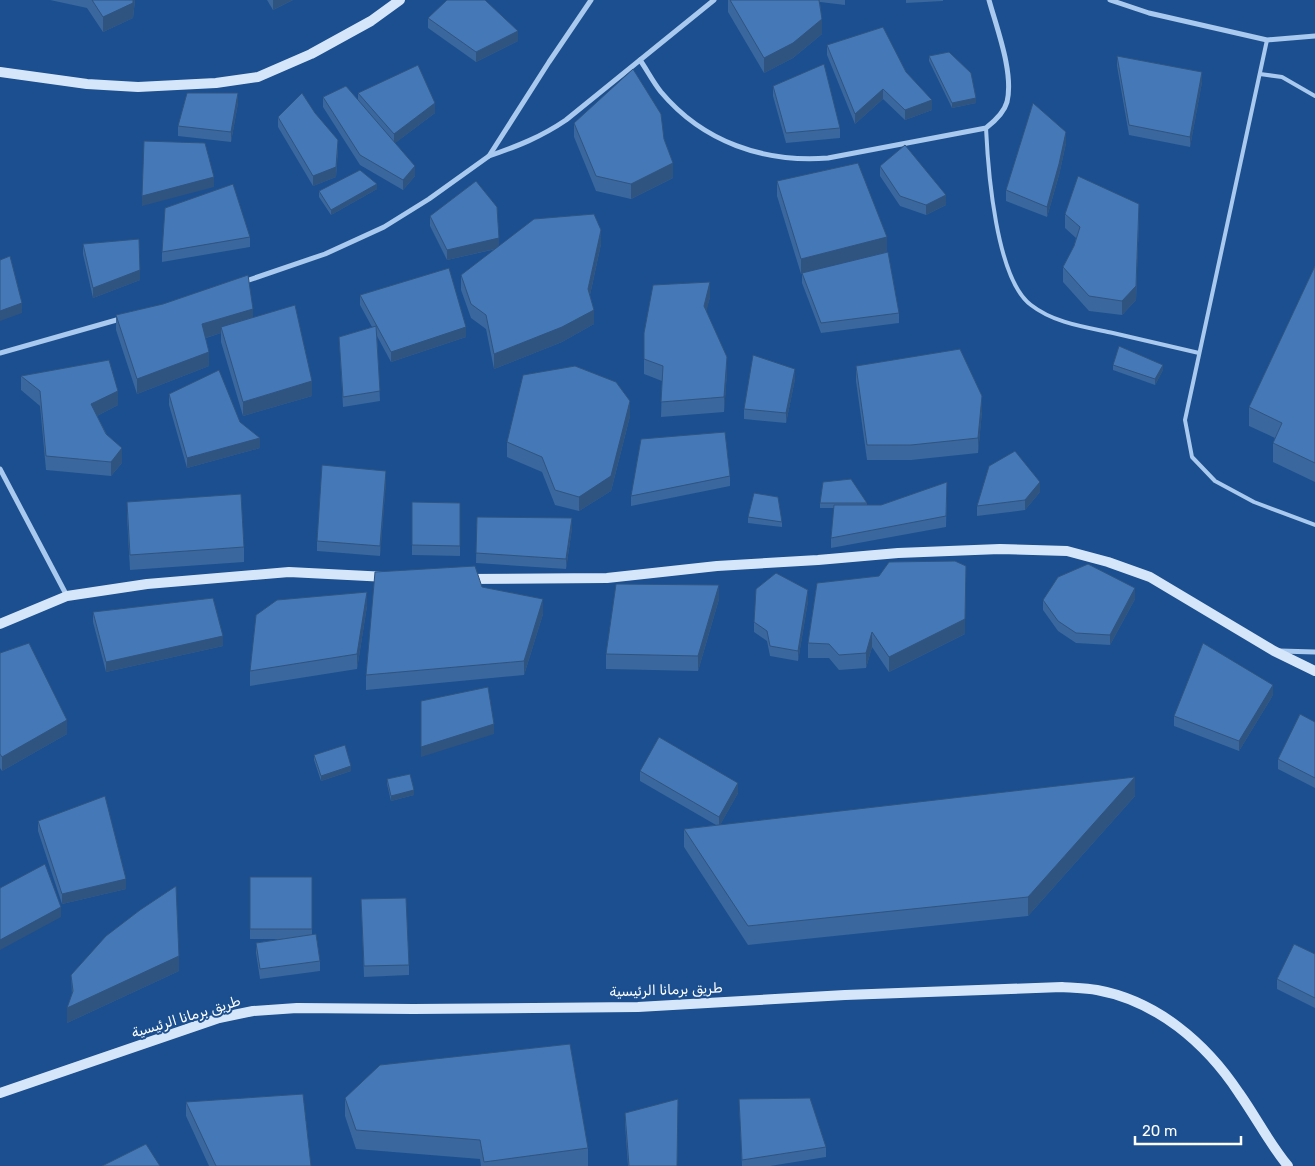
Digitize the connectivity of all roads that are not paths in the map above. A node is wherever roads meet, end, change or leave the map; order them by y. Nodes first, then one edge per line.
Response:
1 (400, 0) edge
2 (591, 0) edge
3 (714, 0) edge
4 (989, 0) edge
5 (1110, 0) edge
6 (1315, 36) edge
7 (1267, 40) junction
8 (640, 60) junction
9 (0, 72) edge
10 (1260, 74) junction
11 (1315, 96) edge
12 (986, 128) junction
13 (489, 156) junction
14 (238, 284) edge
15 (123, 319) edge
16 (0, 353) edge
17 (1199, 353) junction
18 (0, 469) edge
19 (1315, 525) edge
20 (393, 577) edge
21 (459, 579) edge
22 (68, 596) junction
23 (0, 624) edge
24 (1274, 651) junction
25 (1315, 652) edge
26 (1315, 671) edge
27 (0, 1093) edge
28 (1276, 1152) junction
29 (1277, 1166) edge
30 (1288, 1166) edge

1 - 9 street
2 - 13 street
3 - 8 street
4 - 12 street
5 - 7 street
6 - 7 street
7 - 10 lane
8 - 12 street
8 - 13 street
10 - 11 lane
10 - 17 lane
12 - 17 lane
13 - 14 street
15 - 16 street
17 - 19 lane
18 - 22 street
20 - 22 street
21 - 24 street
22 - 23 street
24 - 25 street
24 - 26 street
27 - 28 street, طريق برمانا الرئيسية
28 - 29 street, طريق برمانا الرئيسية
28 - 30 street, طريق برمانا الرئيسية

